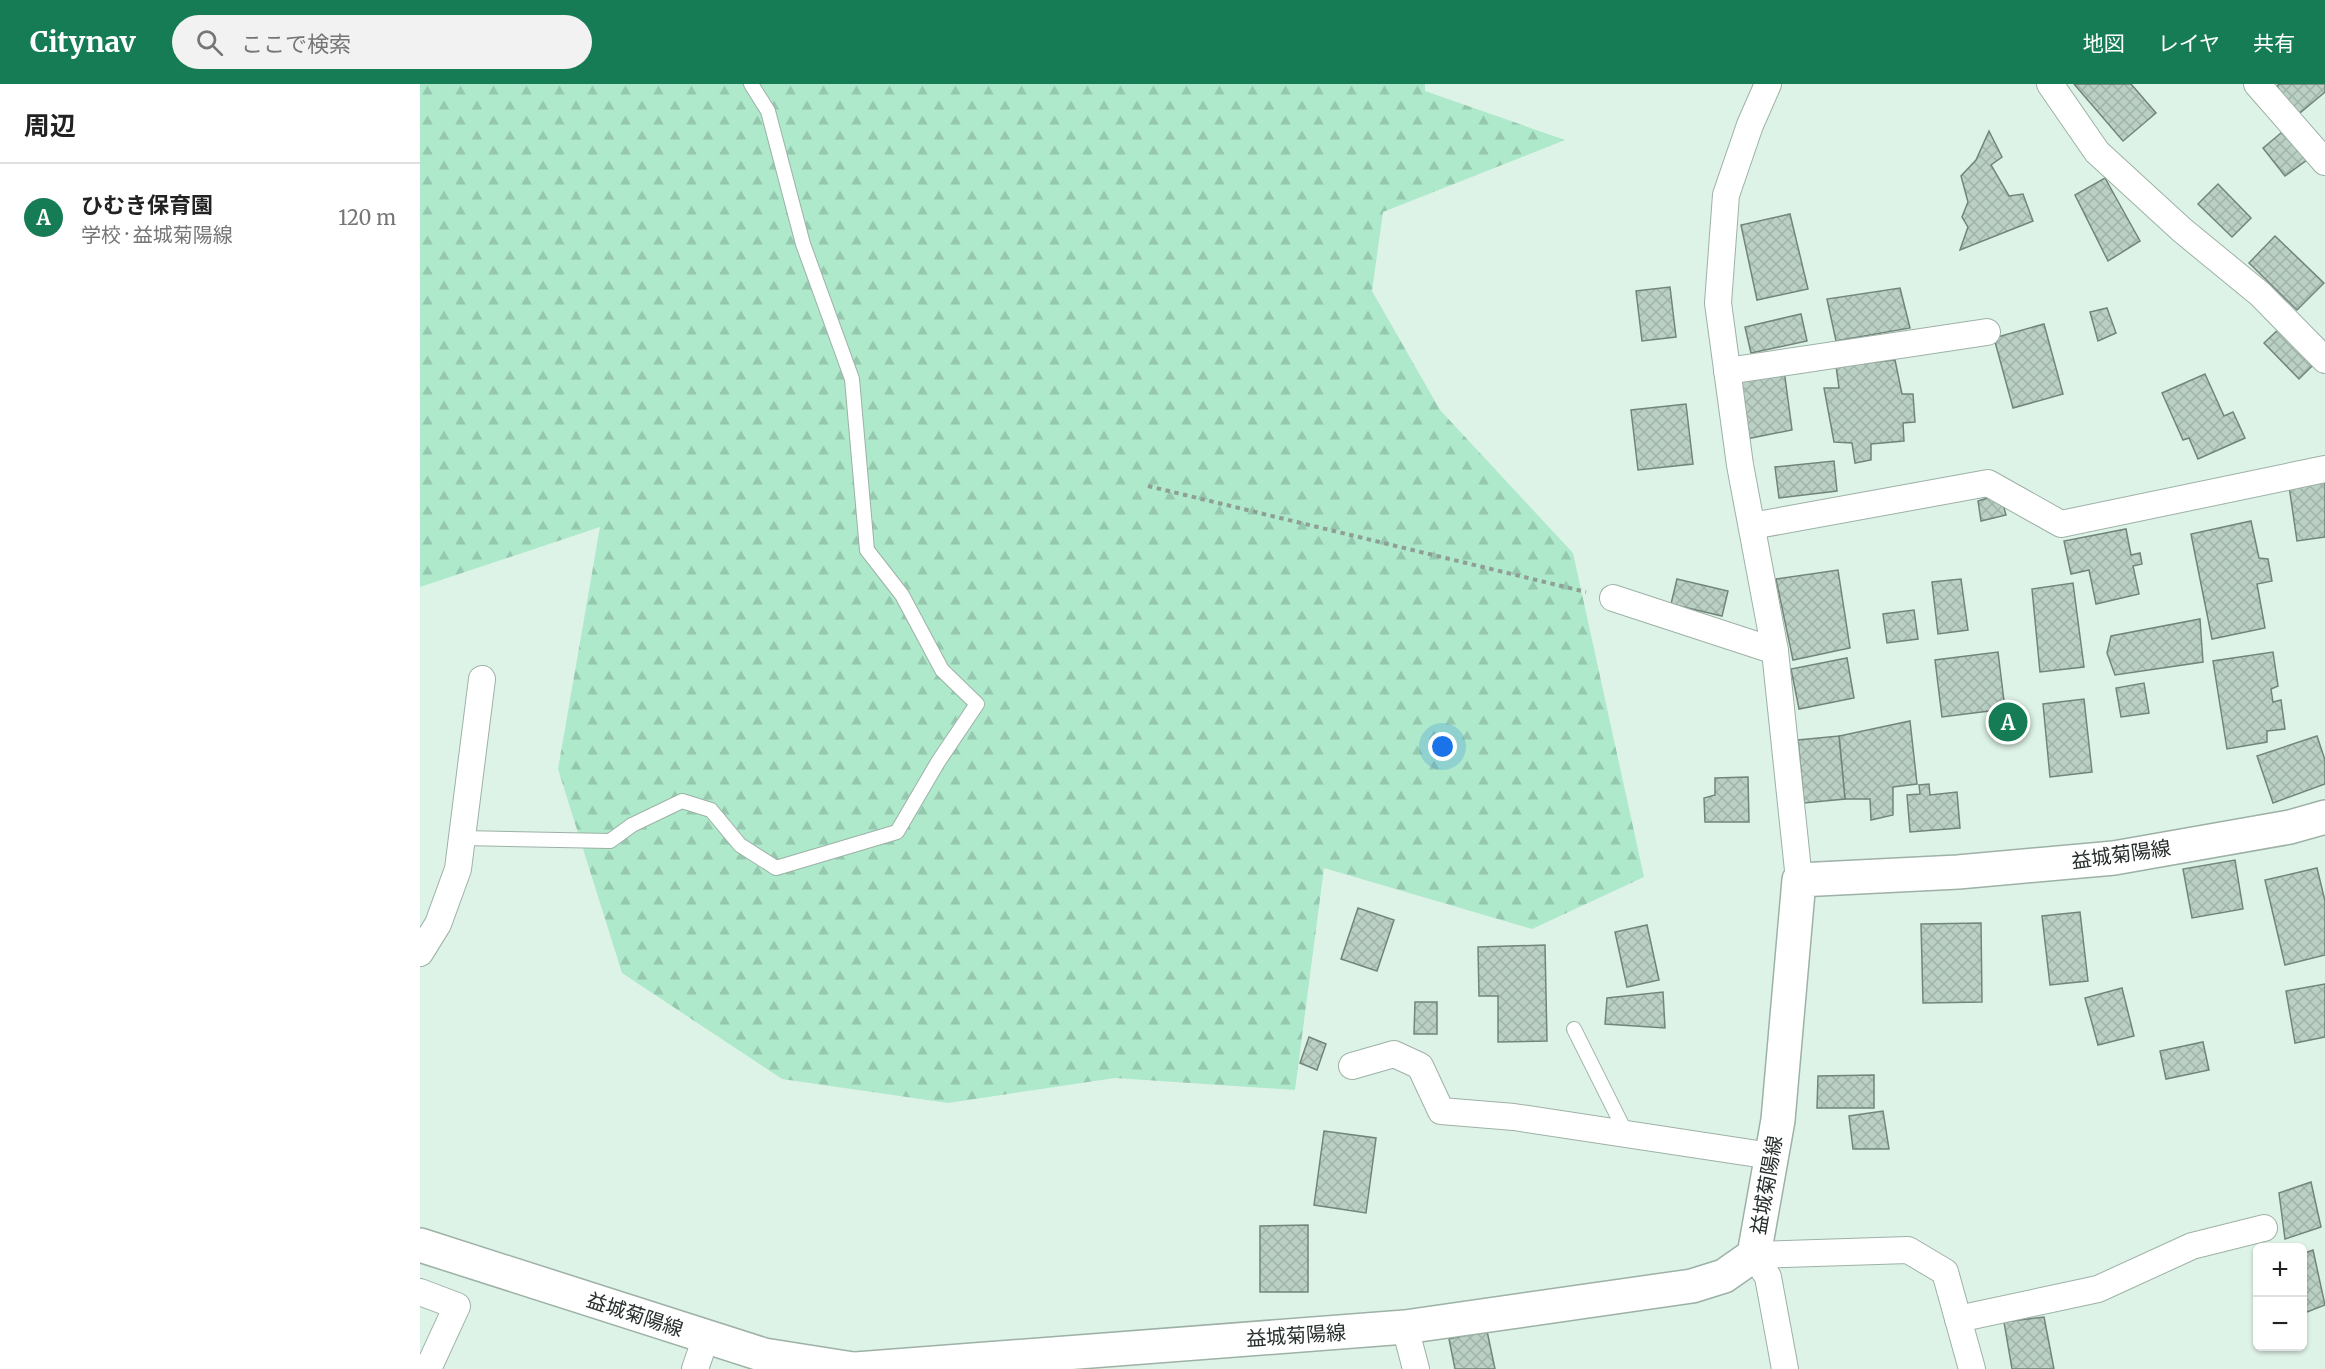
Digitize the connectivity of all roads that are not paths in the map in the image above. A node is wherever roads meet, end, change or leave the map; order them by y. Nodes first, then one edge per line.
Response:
1 (751, 84) edge
2 (1768, 84) edge
3 (2050, 84) edge
4 (2257, 84) edge
5 (2325, 162) edge
6 (1987, 332) dead end
7 (2325, 360) edge
8 (1728, 371) junction
9 (2325, 469) edge
10 (1752, 526) junction
11 (1612, 598) road end
12 (1775, 651) junction
13 (482, 680) dead end
14 (2325, 817) edge
15 (462, 838) junction
16 (1799, 880) junction
17 (420, 953) edge
18 (1574, 1029) dead end
19 (1352, 1066) dead end
20 (1628, 1135) junction
21 (1771, 1156) junction
22 (2264, 1228) dead end
23 (420, 1246) edge
24 (1754, 1255) junction
25 (420, 1292) edge
26 (1958, 1319) junction
27 (1405, 1327) junction
28 (705, 1336) junction
29 (429, 1369) edge
30 (695, 1369) edge
31 (855, 1369) edge
32 (1416, 1369) edge
33 (1785, 1369) edge
34 (1972, 1369) edge

1 - 15 lane
2 - 8 street
3 - 7 street
4 - 5 street
6 - 8 street
8 - 10 street
9 - 10 street
10 - 12 street
11 - 12 street
12 - 16 street
13 - 15 street
14 - 16 main road, 益城菊陽線
15 - 17 street
16 - 21 main road, 益城菊陽線
18 - 20 lane
19 - 20 street
20 - 21 street
21 - 24 main road, 益城菊陽線
22 - 26 street
23 - 28 main road, 益城菊陽線
24 - 26 street
24 - 27 main road, 益城菊陽線
24 - 33 street
25 - 29 street
26 - 34 street
27 - 31 main road, 益城菊陽線
27 - 32 street
28 - 30 street
28 - 31 main road, 益城菊陽線

